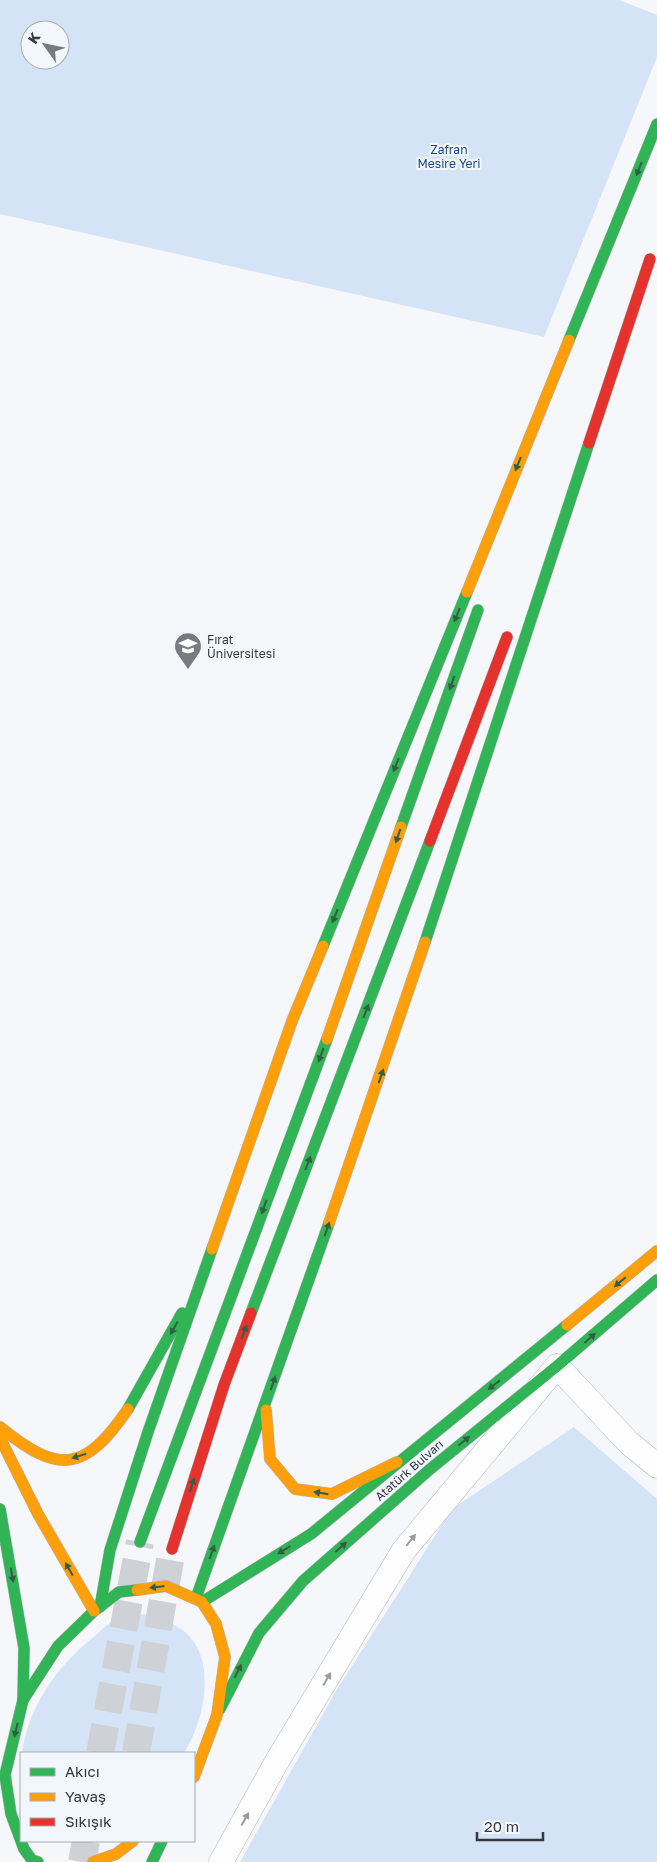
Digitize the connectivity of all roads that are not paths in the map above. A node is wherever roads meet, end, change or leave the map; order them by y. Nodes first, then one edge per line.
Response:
1 (657, 124) edge
2 (603, 257) junction
3 (654, 257) edge
4 (517, 500) dead end
5 (548, 529) dead end
6 (481, 603) dead end
7 (513, 622) dead end
8 (657, 1251) edge
9 (206, 1270) junction
10 (657, 1280) edge
11 (558, 1366) junction
12 (266, 1403) junction
13 (0, 1427) edge
14 (0, 1438) edge
15 (397, 1462) junction
16 (657, 1466) edge
17 (0, 1509) edge
18 (140, 1542) tunnel mouth
19 (172, 1549) tunnel mouth
20 (199, 1600) junction
21 (97, 1609) junction
22 (23, 1700) junction
23 (217, 1715) junction
24 (195, 1774) edge
25 (3, 1778) edge
26 (20, 1839) edge
27 (21, 1842) edge
28 (132, 1842) edge
29 (162, 1842) edge
30 (33, 1861) edge
31 (93, 1862) edge
32 (152, 1862) edge
33 (221, 1862) edge

1 -> 2 main road
2 - 4 main road
2 -> 9 main road
3 - 5 main road
12 -> 3 main road
6 -> 18 main road
19 -> 7 main road
8 -> 15 main road, Atatürk Bulvarı
9 -> 13 main road
9 - 21 main road
11 -> 10 main road, Atatürk Bulvarı
11 - 16 street
23 -> 11 main road, Atatürk Bulvarı
33 -> 11 street
15 -> 12 main road
20 -> 12 main road
21 -> 14 main road
15 -> 20 main road, Atatürk Bulvarı
17 -> 22 main road
20 -> 21 main road
20 - 23 main road
21 - 22 main road
22 -> 25 main road
23 - 24 main road
25 - 26 main road
27 - 30 main road
28 - 31 main road
29 - 32 main road

